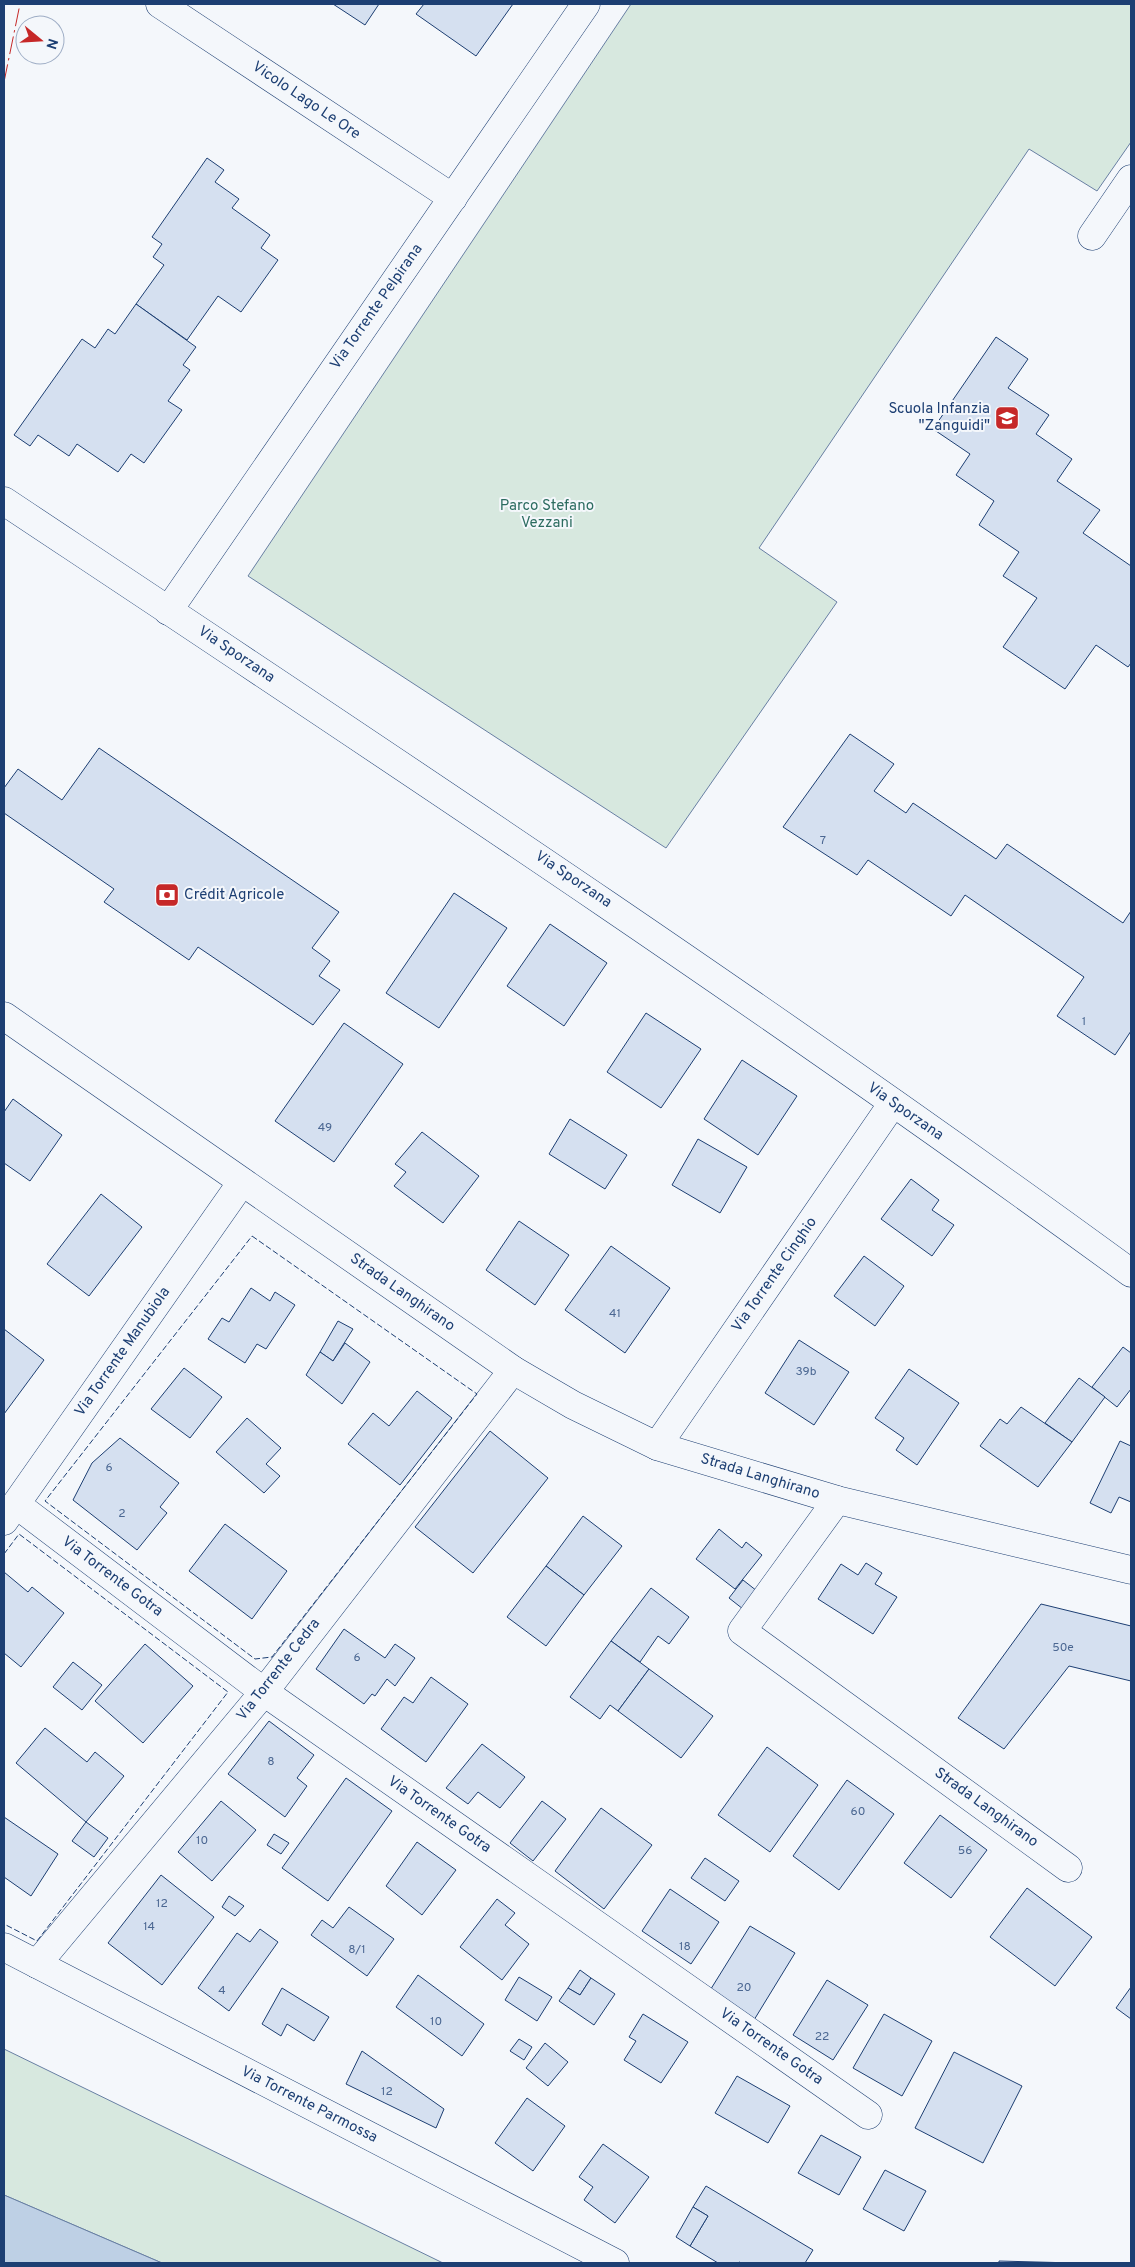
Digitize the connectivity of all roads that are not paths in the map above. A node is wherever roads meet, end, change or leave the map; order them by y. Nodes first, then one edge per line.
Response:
1 (160, 4) edge
2 (586, 4) edge
3 (1131, 179) edge
4 (453, 198) junction
5 (1092, 236) dead end
6 (4, 501) edge
7 (168, 610) junction
8 (4, 1016) edge
9 (893, 1103) junction
10 (242, 1182) junction
11 (1131, 1273) edge
12 (513, 1370) junction
13 (657, 1446) junction
14 (837, 1500) junction
15 (10, 1513) edge
16 (1131, 1570) edge
17 (264, 1692) junction
18 (1068, 1868) dead end
19 (4, 1947) edge
20 (38, 1964) junction
21 (868, 2115) dead end
22 (615, 2263) edge

1 - 4 street, Vicolo Lago Le Ore
2 - 4 street, Via Torrente Pelpirana
3 - 5 street
4 - 7 street, Via Torrente Pelpirana
6 - 7 street, Via Sporzana
7 - 9 street, Via Sporzana
8 - 10 street, Strada Langhirano
9 - 11 street, Via Sporzana
9 - 13 street, Via Torrente Cinghio
10 - 12 street, Strada Langhirano
10 - 15 street, Via Torrente Manubiola
12 - 13 street, Strada Langhirano
12 - 17 street, Via Torrente Cedra
13 - 14 street, Strada Langhirano
14 - 16 street, Strada Langhirano
14 - 18 street, Strada Langhirano
15 - 17 street, Via Torrente Gotra
17 - 20 street, Via Torrente Cedra
17 - 21 street, Via Torrente Gotra
19 - 20 street, Via Torrente Parmossa
20 - 22 street, Via Torrente Parmossa

